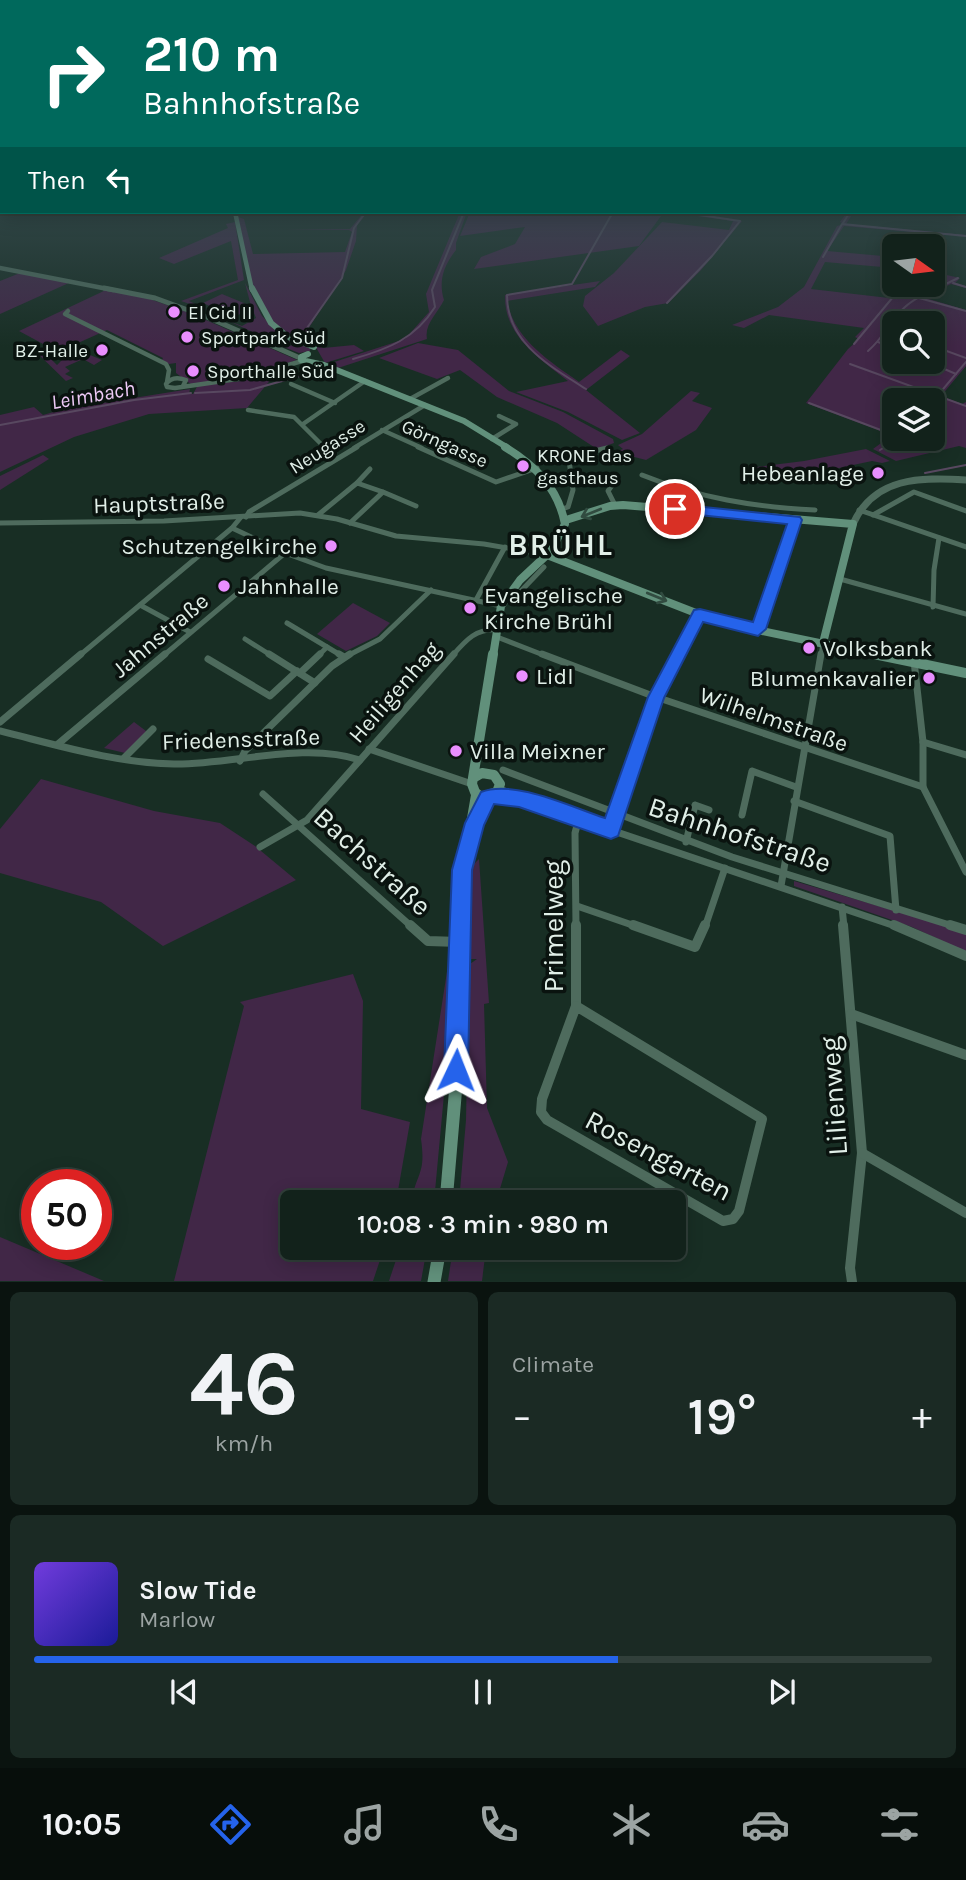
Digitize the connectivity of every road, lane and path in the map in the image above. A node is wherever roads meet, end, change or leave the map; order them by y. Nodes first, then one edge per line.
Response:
1 (238, 228) edge
2 (0, 268) edge
3 (65, 312) dead end
4 (307, 358) junction
5 (448, 378) dead end
6 (365, 381) junction
7 (167, 382) junction
8 (291, 384) dead end
9 (183, 386) junction
10 (410, 399) junction
11 (335, 403) junction
12 (425, 405) junction
13 (248, 410) dead end
14 (499, 416) dead end
15 (303, 424) junction
16 (382, 430) junction
17 (492, 439) junction
18 (607, 448) dead end
19 (335, 459) junction
20 (537, 468) junction
21 (370, 469) dead end
22 (642, 475) dead end
23 (617, 478) dead end
24 (966, 481) edge
25 (357, 483) junction
26 (383, 492) junction
27 (720, 502) junction
28 (615, 505) junction
29 (416, 506) dead end
30 (562, 509) junction
31 (815, 510) dead end
32 (859, 510) junction
33 (966, 511) edge
34 (721, 513) junction
35 (318, 515) junction
36 (873, 515) junction
37 (244, 517) junction
38 (566, 520) junction
39 (795, 520) junction
40 (0, 523) edge
41 (350, 523) junction
42 (853, 524) junction
43 (232, 528) junction
44 (939, 538) junction
45 (505, 547) junction
46 (966, 547) edge
47 (285, 553) junction
48 (547, 555) junction
49 (544, 567) dead end
50 (840, 579) junction
51 (430, 590) junction
52 (509, 593) junction
53 (476, 600) junction
54 (139, 606) junction
55 (501, 606) junction
56 (933, 607) junction
57 (966, 614) edge
58 (700, 615) junction
59 (287, 623) dead end
60 (758, 629) junction
61 (190, 632) junction
62 (498, 633) junction
63 (245, 639) dead end
64 (823, 642) junction
65 (327, 646) junction
66 (344, 657) junction
67 (208, 660) dead end
68 (914, 661) junction
69 (298, 672) junction
70 (966, 673) edge
71 (316, 683) junction
72 (656, 697) junction
73 (0, 722) edge
74 (153, 729) dead end
75 (0, 731) edge
76 (923, 742) junction
77 (58, 744) junction
78 (369, 749) junction
79 (803, 749) junction
80 (966, 755) edge
81 (478, 756) junction
82 (124, 758) junction
83 (360, 760) junction
84 (240, 761) junction
85 (503, 770) dead end
86 (486, 772) junction
87 (796, 787) junction
88 (923, 787) junction
89 (484, 790) junction
90 (263, 794) dead end
91 (794, 801) junction
92 (709, 810) dead end
93 (742, 815) dead end
94 (615, 816) junction
95 (579, 818) junction
96 (298, 825) junction
97 (611, 830) junction
98 (686, 842) junction
99 (260, 847) dead end
100 (725, 868) junction
101 (966, 872) edge
102 (782, 873) junction
103 (781, 886) junction
104 (577, 906) junction
105 (842, 907) junction
106 (896, 909) junction
107 (966, 930) edge
108 (459, 943) junction
109 (966, 956) edge
110 (576, 1006) junction
111 (850, 1014) junction
112 (966, 1055) edge
113 (541, 1112) joint
114 (862, 1153) junction
115 (447, 1190) edge
116 (966, 1213) edge
117 (438, 1260) edge
118 (434, 1282) edge
119 (852, 1282) edge

1 - 4 main road
2 - 4 street
3 - 7 street
4 - 6 main road
4 - 9 street
5 - 10 street
6 - 10 main road
6 - 11 street
7 - 9 street
7 - 9 street
8 - 11 street
10 - 12 main road
11 - 15 street
12 - 16 street, Neugasse
12 - 17 main road
13 - 15 street
14 - 17 street
15 - 19 street
16 - 19 street, Neugasse
16 - 20 street, Görngasse
17 - 20 main road
18 - 30 street
19 - 37 street, Neugasse
20 - 30 main road
21 - 25 street
22 - 27 street
23 - 28 street
24 - 32 street
25 - 26 street
25 - 35 street
26 - 29 street
26 - 41 street
27 - 31 street
27 - 34 street
28 - 34 main road
28 -> 38 main road
30 - 38 main road
32 - 36 street
32 - 42 street
33 - 36 street
34 - 39 main road
35 - 37 street, Hauptstraße
35 - 41 street, Hauptstraße
36 - 44 street
37 - 40 street, Hauptstraße
37 - 43 street, Neugasse
38 - 48 main road
39 - 42 main road
39 - 60 street
41 - 45 street, Hauptstraße
42 - 50 main road
43 - 47 street
43 - 54 street, Neugasse
44 - 46 street
44 - 56 street
45 - 48 street, Hauptstraße
45 - 53 street
47 - 51 street
47 - 61 street, Jahnstraße
48 - 52 main road
48 -> 58 main road
49 - 52 street
50 - 56 street
50 - 64 main road
51 - 53 street
51 - 66 street
52 - 55 main road
53 - 55 street
54 - 61 street
54 - 73 street, Neugasse
55 - 62 main road
56 - 57 street
58 - 60 main road
58 - 72 street
59 - 65 street
60 - 64 main road
61 - 77 street, Jahnstraße
62 - 72 street, Wilhelmstraße
62 - 78 street, Heiligenhag
62 - 81 main road
63 - 69 street
64 - 68 main road
64 - 79 street
65 - 66 street
65 - 69 street
66 - 71 street
67 - 69 street
68 - 70 main road
68 - 76 street
69 - 71 street
71 - 84 street
72 - 79 street, Wilhelmstraße
72 - 94 street
74 - 82 street
75 - 77 street, Friedensstraße
76 - 80 street
76 - 88 street
77 - 82 street, Friedensstraße
78 - 83 street, Heiligenhag
78 - 89 street
79 - 87 street
79 - 88 street, Wilhelmstraße
81 - 86 main road
81 - 89 main road
82 - 84 street, Friedensstraße
83 - 84 street, Friedensstraße
83 - 96 street, Heiligenhag
85 - 94 street, Bahnhofstraße
86 - 89 main road
86 - 89 main road
87 - 91 street
87 - 93 street
88 - 101 street
89 - 95 street, Bahnhofstraße
89 - 108 main road
90 - 96 street, Bachstraße
91 - 102 street
91 - 106 street
92 - 98 street
94 - 97 street
94 - 98 street, Bahnhofstraße
95 - 97 street, Bahnhofstraße
95 - 104 street, Primelweg
96 - 99 street, Heiligenhag
96 - 108 street, Bachstraße
97 - 100 street, Bahnhofstraße
98 - 102 street, Bahnhofstraße
100 - 103 street, Bahnhofstraße
100 - 104 street
102 - 103 street
102 - 106 street, Bahnhofstraße
103 - 105 street, Bahnhofstraße
104 - 110 street, Primelweg
105 - 109 street, Bahnhofstraße
105 - 111 street, Lilienweg
106 - 107 street, Bahnhofstraße
108 - 115 main road
110 - 113 street, Primelweg
110 - 113 street, Rosengarten
111 - 112 street
111 - 114 street, Lilienweg
114 - 116 street
114 - 119 street, Lilienweg
117 - 118 main road

